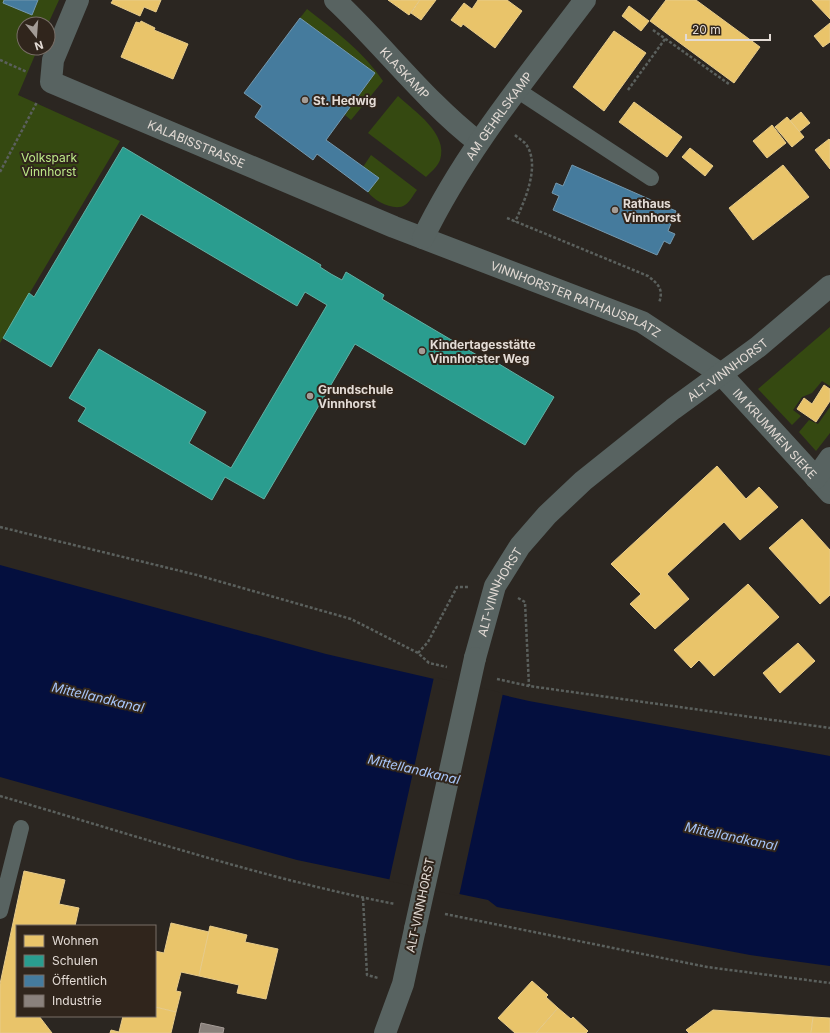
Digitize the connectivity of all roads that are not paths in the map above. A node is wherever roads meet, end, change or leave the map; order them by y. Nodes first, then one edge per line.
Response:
1 (78, 0) edge
2 (335, 0) edge
3 (585, 0) edge
4 (517, 90) junction
5 (478, 142) junction
6 (651, 178) dead end
7 (423, 238) junction
8 (830, 286) edge
9 (721, 374) junction
10 (830, 458) edge
11 (823, 486) edge
12 (21, 828) dead end
13 (0, 911) edge
14 (387, 1032) edge

1 - 7 street, KALABISSTRASSE
2 - 5 street, KLASKAMP
3 - 4 street, AM GEHRLSKAMP
4 - 5 street, AM GEHRLSKAMP
4 - 6 lane
5 - 7 street, AM GEHRLSKAMP
7 - 9 street, VINNHORSTER RATHAUSPLATZ
8 - 9 street, ALT-VINNHORST
9 - 11 street, IM KRUMMEN SIEKE
9 - 14 street, ALT-VINNHORST, bridge
10 - 11 street
12 - 13 lane

